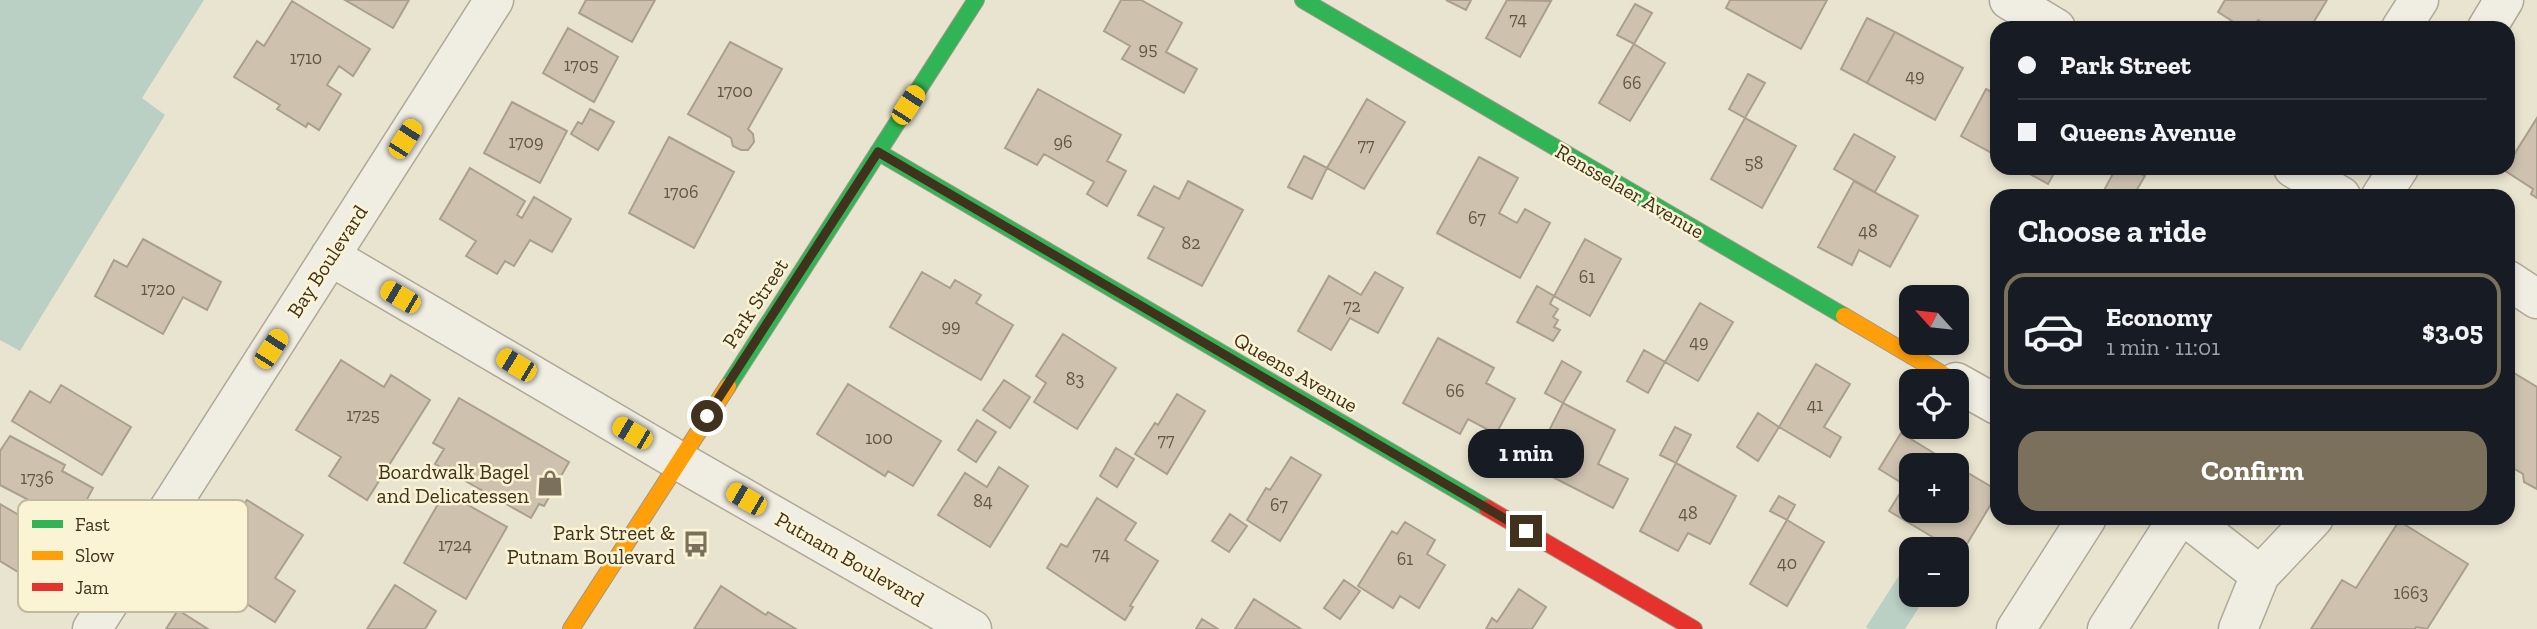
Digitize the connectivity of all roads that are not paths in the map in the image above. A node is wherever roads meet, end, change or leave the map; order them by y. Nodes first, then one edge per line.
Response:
1 (494, 0) edge
2 (976, 0) edge
3 (1303, 0) edge
4 (2008, 0) edge
5 (2419, 0) edge
6 (2504, 0) edge
7 (2044, 21) edge
8 (2406, 21) edge
9 (2491, 21) edge
10 (878, 152) junction
11 (2299, 177) edge
12 (2326, 189) edge
13 (330, 256) junction
14 (2515, 285) edge
15 (2537, 299) edge
16 (1934, 369) edge
17 (1969, 389) edge
18 (1990, 401) edge
19 (679, 461) junction
20 (174, 500) edge
21 (2083, 525) edge
22 (2174, 525) edge
23 (2197, 525) edge
24 (2307, 525) edge
25 (2260, 575) junction
26 (103, 612) edge
27 (92, 629) edge
28 (571, 629) edge
29 (972, 629) edge
30 (1693, 629) edge
31 (2016, 629) edge
32 (2107, 629) edge
33 (2238, 629) edge

1 - 13 street, Bay Boulevard
2 - 10 main road, Park Street
3 - 16 main road, Rensselaer Avenue
4 - 7 street
5 - 8 street
6 - 9 street
10 - 19 main road, Park Street
10 - 30 main road, Queens Avenue
11 - 12 street
13 - 19 street, Putnam Boulevard
13 - 20 street, Bay Boulevard
14 - 15 street
17 - 18 street, Rensselaer Avenue
19 - 28 main road, Park Street
19 - 29 street, Putnam Boulevard
21 - 31 street
22 - 32 street
23 - 25 street
24 - 25 street
25 - 33 street
26 - 27 street, Bay Boulevard

